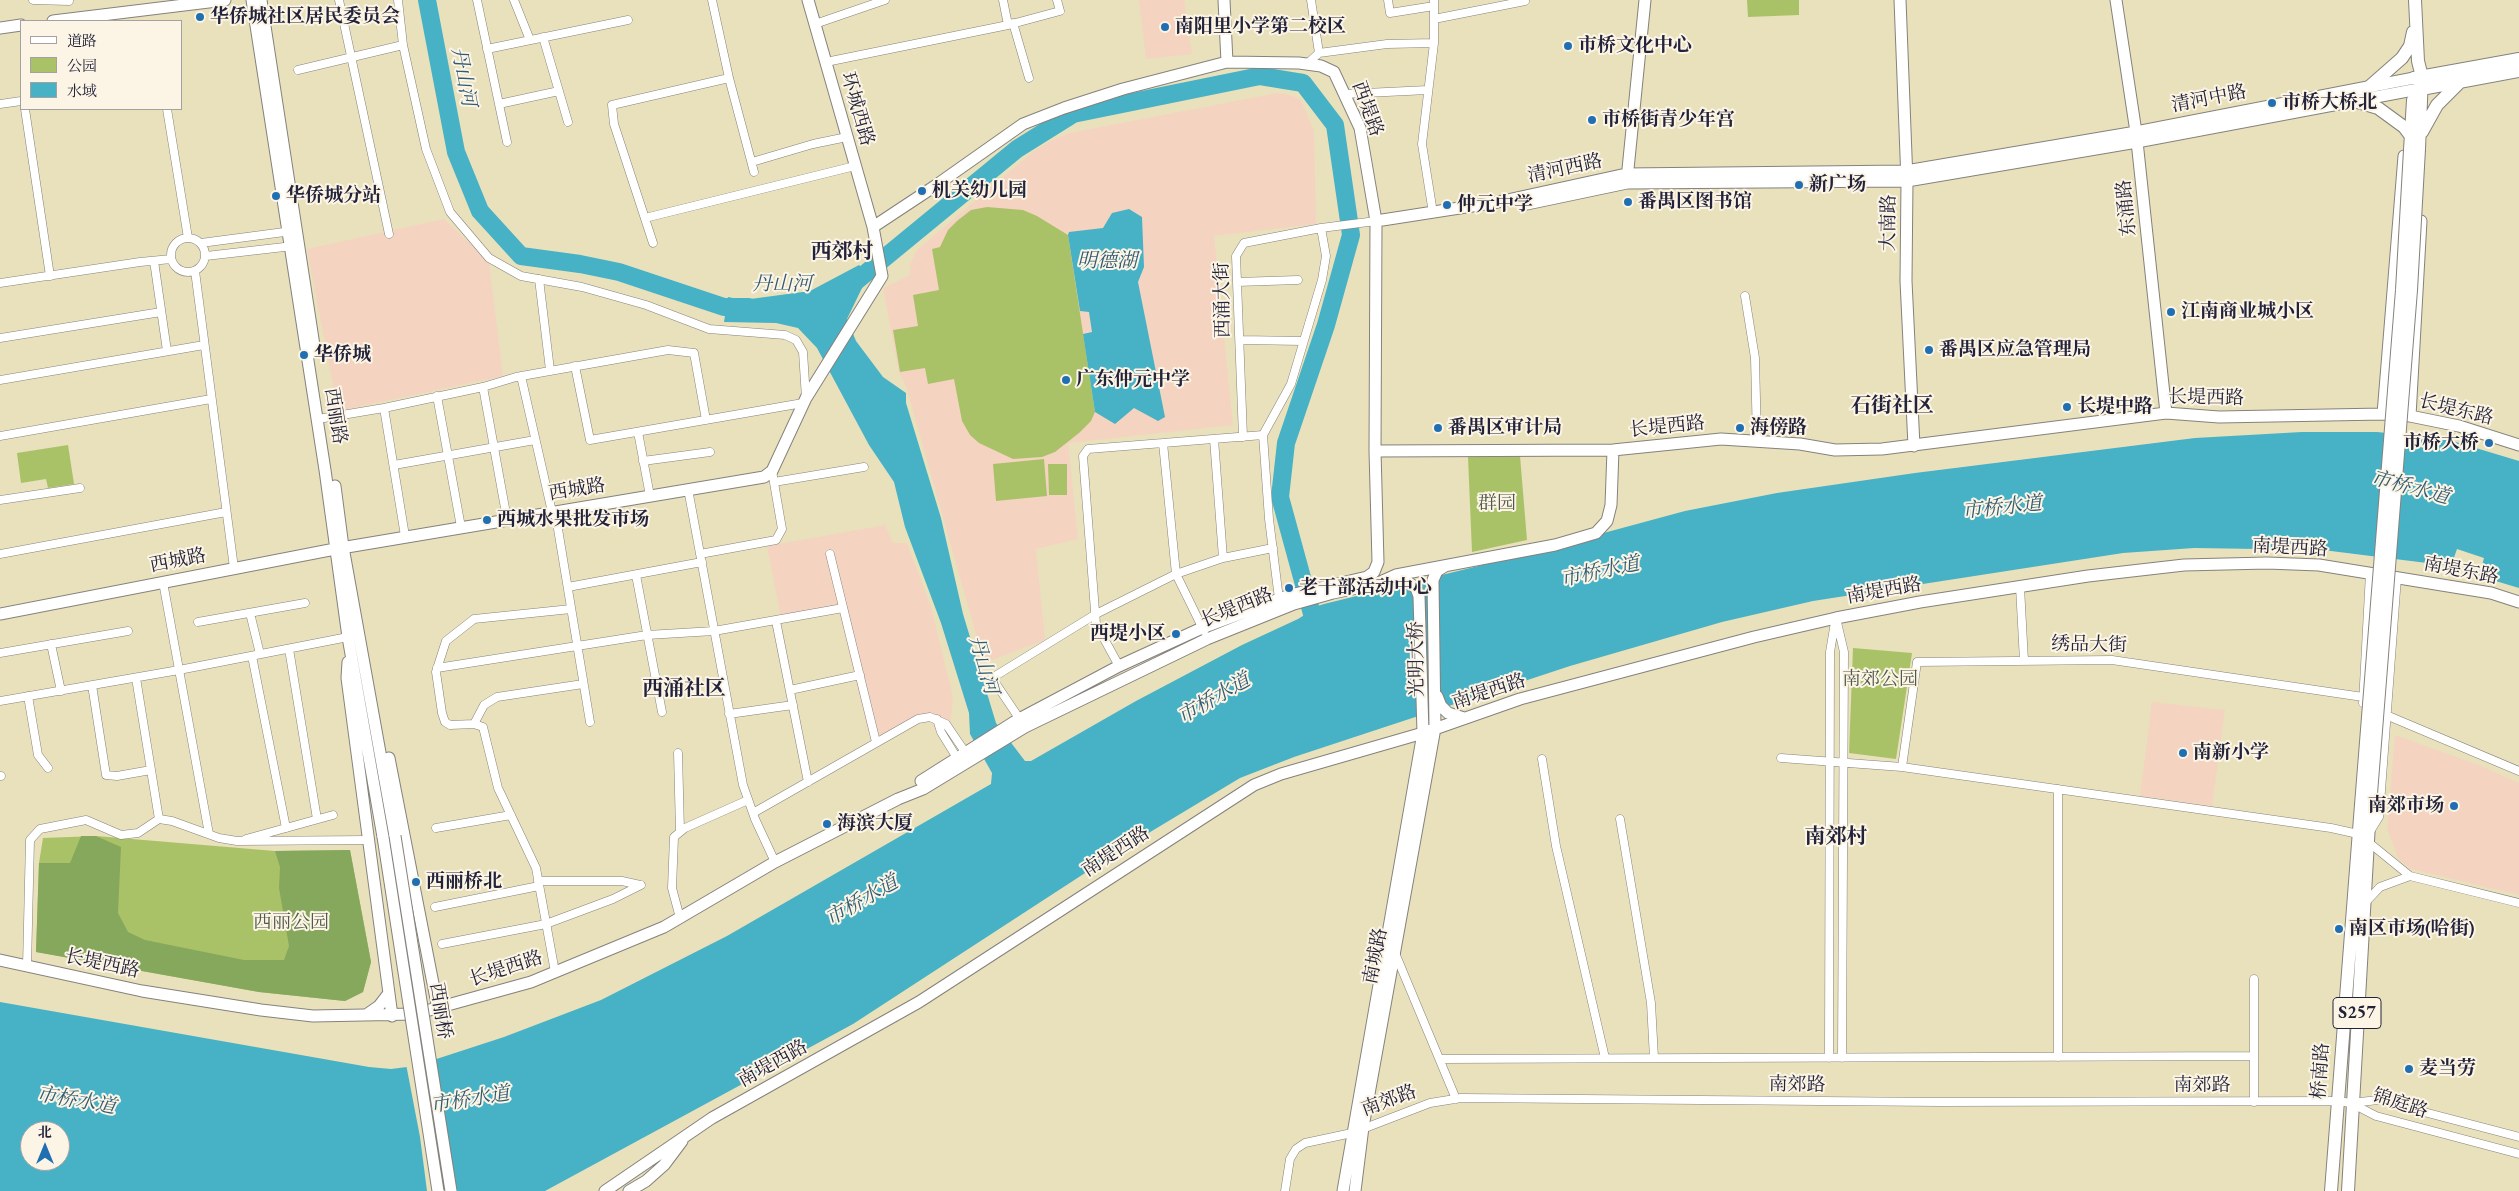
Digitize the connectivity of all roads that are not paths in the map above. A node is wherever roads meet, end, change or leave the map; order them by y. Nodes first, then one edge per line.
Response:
1 (33, 0) edge
2 (225, 0) edge
3 (252, 0) edge
4 (261, 0) edge
5 (339, 0) edge
6 (398, 0) edge
7 (477, 0) edge
8 (514, 0) edge
9 (712, 0) edge
10 (808, 0) edge
11 (885, 0) edge
12 (1003, 0) edge
13 (1057, 0) edge
14 (1224, 0) edge
15 (1311, 0) edge
16 (1388, 0) edge
17 (1525, 0) edge
18 (1645, 0) edge
19 (1900, 0) edge
20 (2116, 0) edge
21 (2415, 0) edge
22 (69, 1) edge
23 (1434, 3) edge
24 (1434, 19) junction
25 (62, 20) edge
26 (628, 20) dead end
27 (2416, 22) junction
28 (815, 24) junction
29 (1010, 24) junction
30 (20, 25) edge
31 (0, 28) edge
32 (544, 37) junction
33 (530, 40) junction
34 (1434, 43) junction
35 (403, 46) junction
36 (487, 49) junction
37 (1319, 53) junction
38 (351, 58) junction
39 (2519, 59) edge
40 (826, 62) junction
41 (1227, 62) junction
42 (1307, 64) junction
43 (298, 70) dead end
44 (2519, 71) edge
45 (729, 78) junction
46 (1029, 78) dead end
47 (2461, 81) junction
48 (2418, 84) junction
49 (2369, 87) junction
50 (1428, 90) junction
51 (559, 91) junction
52 (1345, 94) junction
53 (20, 101) edge
54 (2354, 101) junction
55 (0, 104) edge
56 (499, 104) junction
57 (25, 110) edge
58 (167, 110) edge
59 (568, 122) dead end
60 (2415, 136) junction
61 (847, 137) junction
62 (2136, 137) junction
63 (507, 142) dead end
64 (752, 162) junction
65 (856, 166) junction
66 (754, 172) dead end
67 (1907, 176) junction
68 (1627, 179) junction
69 (1433, 213) junction
70 (645, 218) junction
71 (1376, 221) junction
72 (873, 227) junction
73 (1321, 228) junction
74 (293, 232) junction
75 (389, 234) dead end
76 (188, 238) junction
77 (201, 243) junction
78 (653, 243) dead end
79 (295, 245) junction
80 (206, 256) junction
81 (171, 260) junction
82 (154, 261) junction
83 (195, 271) junction
84 (50, 276) junction
85 (539, 280) junction
86 (1298, 280) dead end
87 (1237, 282) junction
88 (0, 283) edge
89 (1745, 296) dead end
90 (161, 312) junction
91 (0, 338) edge
92 (1240, 340) junction
93 (1303, 341) junction
94 (204, 345) junction
95 (167, 351) junction
96 (574, 366) junction
97 (550, 370) junction
98 (521, 376) junction
99 (0, 380) edge
100 (483, 387) junction
101 (437, 396) junction
102 (211, 399) junction
103 (804, 400) junction
104 (384, 408) junction
105 (2166, 413) junction
106 (2383, 414) junction
107 (2410, 416) junction
108 (321, 418) junction
109 (706, 420) junction
110 (638, 432) junction
111 (1263, 435) junction
112 (0, 436) edge
113 (1243, 437) junction
114 (1214, 439) junction
115 (535, 440) junction
116 (1757, 441) junction
117 (1163, 443) junction
118 (2519, 445) edge
119 (1914, 446) junction
120 (494, 448) junction
121 (1613, 450) junction
122 (1375, 451) junction
123 (710, 452) dead end
124 (448, 456) junction
125 (643, 461) junction
126 (394, 465) junction
127 (864, 467) dead end
128 (772, 471) junction
129 (774, 482) junction
130 (80, 488) dead end
131 (688, 489) junction
132 (650, 496) junction
133 (0, 500) edge
134 (226, 512) junction
135 (554, 512) junction
136 (507, 519) junction
137 (461, 527) junction
138 (405, 536) junction
139 (339, 548) junction
140 (1273, 548) junction
141 (0, 554) edge
142 (830, 554) dead end
143 (1378, 556) junction
144 (701, 558) junction
145 (1223, 558) junction
146 (1446, 565) junction
147 (234, 568) junction
148 (2370, 573) junction
149 (1176, 574) junction
150 (636, 575) junction
151 (1402, 577) junction
152 (2397, 577) junction
153 (163, 582) junction
154 (2020, 586) junction
155 (568, 587) junction
156 (1332, 588) junction
157 (1288, 599) junction
158 (2519, 602) edge
159 (305, 603) dead end
160 (843, 608) junction
161 (571, 609) junction
162 (250, 613) junction
163 (0, 614) edge
164 (1096, 614) junction
165 (1836, 618) junction
166 (776, 621) junction
167 (198, 622) dead end
168 (128, 631) dead end
169 (714, 631) junction
170 (1205, 634) junction
171 (647, 636) junction
172 (353, 640) junction
173 (51, 644) junction
174 (577, 646) junction
175 (289, 649) junction
176 (0, 653) edge
177 (256, 655) junction
178 (2024, 661) junction
179 (1120, 666) junction
180 (437, 668) junction
181 (179, 670) junction
182 (860, 675) junction
183 (136, 678) junction
184 (584, 684) junction
185 (92, 685) junction
186 (790, 690) junction
187 (1435, 690) junction
188 (62, 691) junction
189 (28, 696) junction
190 (2364, 697) junction
191 (0, 701) edge
192 (793, 705) junction
193 (662, 712) dead end
194 (730, 714) junction
195 (2386, 715) junction
196 (1464, 718) junction
197 (590, 722) dead end
198 (1022, 723) junction
199 (1435, 723) junction
200 (474, 724) junction
201 (1423, 727) junction
202 (876, 742) junction
203 (678, 754) dead end
204 (966, 754) junction
205 (1782, 758) dead end
206 (1542, 759) dead end
207 (1830, 762) junction
208 (1844, 762) junction
209 (1902, 767) junction
210 (48, 768) dead end
211 (151, 770) junction
212 (2519, 771) edge
213 (808, 782) junction
214 (2058, 789) junction
215 (898, 799) junction
216 (748, 800) junction
217 (753, 813) junction
218 (333, 815) dead end
219 (511, 816) junction
220 (159, 819) junction
221 (317, 819) junction
222 (1620, 819) dead end
223 (286, 828) junction
224 (436, 828) dead end
225 (680, 831) junction
226 (209, 834) junction
227 (395, 836) joint
228 (382, 837) joint
229 (2364, 837) junction
230 (369, 840) junction
231 (237, 841) junction
232 (775, 862) junction
233 (2410, 876) junction
234 (538, 884) junction
235 (2519, 903) edge
236 (2364, 905) junction
237 (435, 907) dead end
238 (680, 918) junction
239 (546, 924) junction
240 (442, 944) dead end
241 (1395, 952) junction
242 (0, 960) edge
243 (27, 966) junction
244 (555, 972) junction
245 (2254, 979) dead end
246 (389, 993) junction
247 (438, 1008) junction
248 (366, 1015) junction
249 (392, 1016) junction
250 (2254, 1056) junction
251 (2058, 1057) junction
252 (1605, 1058) junction
253 (1654, 1058) junction
254 (1829, 1058) junction
255 (1842, 1058) junction
256 (1440, 1059) junction
257 (1456, 1099) junction
258 (2254, 1102) junction
259 (2338, 1102) junction
260 (2351, 1103) junction
261 (1362, 1127) junction
262 (1352, 1133) junction
263 (687, 1134) junction
264 (2519, 1137) edge
265 (2519, 1154) edge
266 (438, 1191) edge
267 (450, 1191) edge
268 (605, 1191) edge
269 (629, 1191) edge
270 (1285, 1191) edge
271 (1343, 1191) edge
272 (1354, 1191) edge
273 (2331, 1191) edge
274 (2348, 1191) edge

1 - 22 street
2 - 25 street
3 - 74 street, 西丽路
4 - 74 street, 西丽路
5 - 38 street
6 - 35 street
7 - 36 street
8 - 33 street
9 - 45 street
10 - 28 street, 环城西路
11 - 28 street
12 - 29 street
13 - 29 street
14 - 41 street
15 - 37 street
16 - 23 street
17 - 24 street
18 - 68 street
19 - 67 street, 大南路
20 - 62 street, 东涌路
21 - 27 main road, S257
23 - 24 street
24 - 34 street
26 - 32 street
27 - 48 main road, S257
27 - 49 main road
28 - 40 street, 环城西路
29 - 40 street
29 - 46 street
30 - 31 street
32 - 33 street
32 - 51 street
33 - 36 street
34 - 37 street
34 - 50 street
35 - 38 street
35 - 85 street
36 - 56 street
37 - 42 street
38 - 43 street
38 - 75 street
39 - 48 main road, 清河中路
40 - 61 street, 环城西路
41 - 42 street, 西堤路
41 - 72 street, 西堤路
42 - 52 street, 西堤路
44 - 47 main road, 清河中路
45 - 64 street
45 - 70 street
47 - 48 main road, 清河中路
47 - 60 main road
48 - 49 street, 清河中路
48 - 54 street, 清河中路
48 - 60 main road, S257
49 - 62 street, 清河中路
50 - 52 street
50 - 69 street
51 - 56 street
51 - 59 street
52 - 71 street, 西堤路
53 - 55 street
54 - 60 main road
54 - 62 street, 清河中路
56 - 63 street
57 - 84 street
58 - 76 street
60 - 106 street
60 - 107 street
60 - 229 main road, 桥南路 / S257, bridge
61 - 64 street
61 - 65 street, 环城西路
62 - 67 street, 清河中路
62 - 105 street, 东涌路
64 - 66 street
65 - 70 street
65 - 72 street, 环城西路
67 - 68 street, 清河西路
67 - 119 street, 大南路
68 - 69 street, 清河西路
68 - 71 street, 清河西路
69 - 71 street, 清河西路
70 - 78 street
71 - 73 street, 西涌大街
71 - 122 street, 西堤路
72 - 103 street
73 - 87 street, 西涌大街
73 - 93 street
74 - 77 street
74 - 79 street, 西丽路
76 - 77 street
76 - 81 street
77 - 80 street
79 - 80 street
79 - 108 street, 西丽路
80 - 83 street
81 - 82 street
81 - 83 street
82 - 84 street
82 - 90 street
83 - 94 street
84 - 88 street
85 - 97 street
85 - 103 street
86 - 87 street
87 - 92 street, 西涌大街
89 - 116 street
90 - 91 street
90 - 95 street
92 - 93 street
92 - 113 street, 西涌大街
93 - 111 street
94 - 95 street
94 - 102 street
95 - 99 street
96 - 97 street
96 - 109 street
96 - 110 street
97 - 98 street
98 - 100 street
98 - 115 street
100 - 101 street
100 - 120 street
101 - 104 street
101 - 124 street
102 - 112 street
102 - 134 street
103 - 109 street
103 - 128 street
104 - 108 street
104 - 126 street
105 - 106 street, 长堤西路
105 - 119 street, 长堤西路
106 - 107 street, 长堤东路
107 - 118 street, 长堤东路
108 - 139 street, 西丽路
109 - 110 street
110 - 125 street
111 - 113 street
111 - 140 street
113 - 114 street
114 - 117 street
114 - 145 street
115 - 120 street
115 - 135 street
116 - 119 street, 长堤西路
116 - 121 street, 长堤西路
117 - 149 street
117 - 164 street
120 - 124 street
120 - 136 street
121 - 122 street
121 - 146 street, 长堤西路
122 - 143 street, 西堤路
123 - 125 street
124 - 126 street
124 - 137 street
125 - 132 street
126 - 138 street
127 - 129 street
128 - 129 street
128 - 131 street, 西城路
129 - 144 street
130 - 133 street
131 - 132 street, 西城路
131 - 144 street
132 - 135 street, 西城路
134 - 141 street
134 - 147 street
135 - 136 street, 西城路
135 - 155 street
136 - 137 street, 西城路
137 - 138 street, 西城路
138 - 139 street, 西城路
139 - 147 street, 西城路
139 - 172 street, 西丽路
140 - 145 street
140 - 157 street
142 - 160 street
143 - 151 street, 光明大桥
143 - 156 street, 长堤西路
144 - 150 street
144 - 169 street
145 - 149 street
146 - 151 street, 长堤西路
146 - 187 street, 光明大桥
147 - 153 street, 西城路
148 - 152 street, 南堤西路
148 - 154 street, 南堤西路
148 - 190 street
149 - 164 street
149 - 170 street
150 - 155 street
150 - 171 street
151 - 156 street, 长堤西路
151 - 201 street, 光明大桥
152 - 158 street, 南堤东路
152 - 195 street
153 - 163 street, 西城路
153 - 181 street
154 - 165 street, 南堤西路
154 - 178 street
155 - 161 street
156 - 157 street, 长堤西路
157 - 170 street, 长堤西路
159 - 162 street
160 - 166 street
160 - 182 street
161 - 174 street
161 - 180 street
162 - 167 street
162 - 177 street
164 - 179 street
164 - 198 street
165 - 196 street, 南堤西路
165 - 207 street
165 - 208 street
166 - 169 street
166 - 186 street
168 - 173 street
169 - 171 street
169 - 194 street
170 - 179 street, 长堤西路
170 - 198 street, 长堤西路
171 - 174 street
171 - 193 street
172 - 175 street
172 - 227 street, 西丽路
172 - 228 street, 西丽路
172 - 230 street
172 - 247 street
173 - 176 street
173 - 188 street
174 - 180 street
174 - 184 street
175 - 177 street
175 - 221 street
177 - 181 street
177 - 223 street
178 - 190 street, 绣品大街
178 - 209 street, 绣品大街
179 - 198 street, 长堤西路
180 - 200 street
181 - 183 street
181 - 226 street
182 - 186 street
182 - 202 street
183 - 185 street
183 - 211 street
184 - 197 street
184 - 200 street
185 - 188 street
185 - 211 street
186 - 192 street
187 - 196 street
187 - 199 street, 光明大桥
188 - 189 street
189 - 191 street
189 - 210 street
190 - 229 street
192 - 194 street
192 - 213 street
194 - 216 street
195 - 212 street
195 - 229 street
196 - 199 street, 南堤西路
198 - 204 street, 长堤西路
199 - 201 street, 南堤西路
199 - 241 street, 南城路
200 - 219 street
201 - 262 street, 南城路
201 - 263 street, 南堤西路
202 - 204 street
202 - 213 street
203 - 225 street
204 - 215 street, 长堤西路
204 - 215 street, 长堤西路
205 - 207 street
206 - 252 street
207 - 208 street
207 - 254 street
208 - 209 street
208 - 255 street
209 - 214 street
211 - 220 street
213 - 217 street
214 - 229 street
214 - 251 street
215 - 232 street, 长堤西路
216 - 217 street
216 - 225 street
217 - 232 street
218 - 221 street
219 - 224 street
219 - 234 street
220 - 226 street
220 - 243 street
221 - 223 street
222 - 253 street
223 - 231 street
225 - 238 street
226 - 231 street
227 - 267 street, 西丽桥, bridge
228 - 266 street, 西丽桥, bridge
229 - 233 street
229 - 236 main road, 桥南路 / S257
229 - 259 main road, 桥南路 / S257
230 - 231 street
230 - 246 street
232 - 238 street, 长堤西路
233 - 235 street
233 - 236 street
234 - 237 street
234 - 239 street
234 - 239 street
236 - 260 main road, 桥南路 / S257
238 - 244 street, 长堤西路
239 - 240 street
239 - 244 street
241 - 256 street
241 - 261 street, 南城路
242 - 243 street, 长堤西路
243 - 248 street, 长堤西路
244 - 247 street, 长堤西路
245 - 250 street
246 - 248 street
246 - 249 street
247 - 249 street, 长堤西路
248 - 249 street, 长堤西路
250 - 251 street
250 - 258 street
251 - 255 street
252 - 253 street
252 - 256 street
253 - 254 street
254 - 255 street
256 - 257 street
257 - 258 street, 南郊路
257 - 261 street, 南郊路
258 - 259 street, 南郊路
259 - 260 street, 南郊路
259 - 273 main road, 桥南路 / S257
260 - 264 street, 锦庭路
260 - 265 street, 锦庭路
260 - 274 main road, 桥南路 / S257
261 - 262 street, 南郊路
261 - 272 street, 南城路
262 - 270 street, 南郊路
262 - 271 street, 南城路
263 - 268 street, 南堤西路
263 - 269 street, 南堤西路

